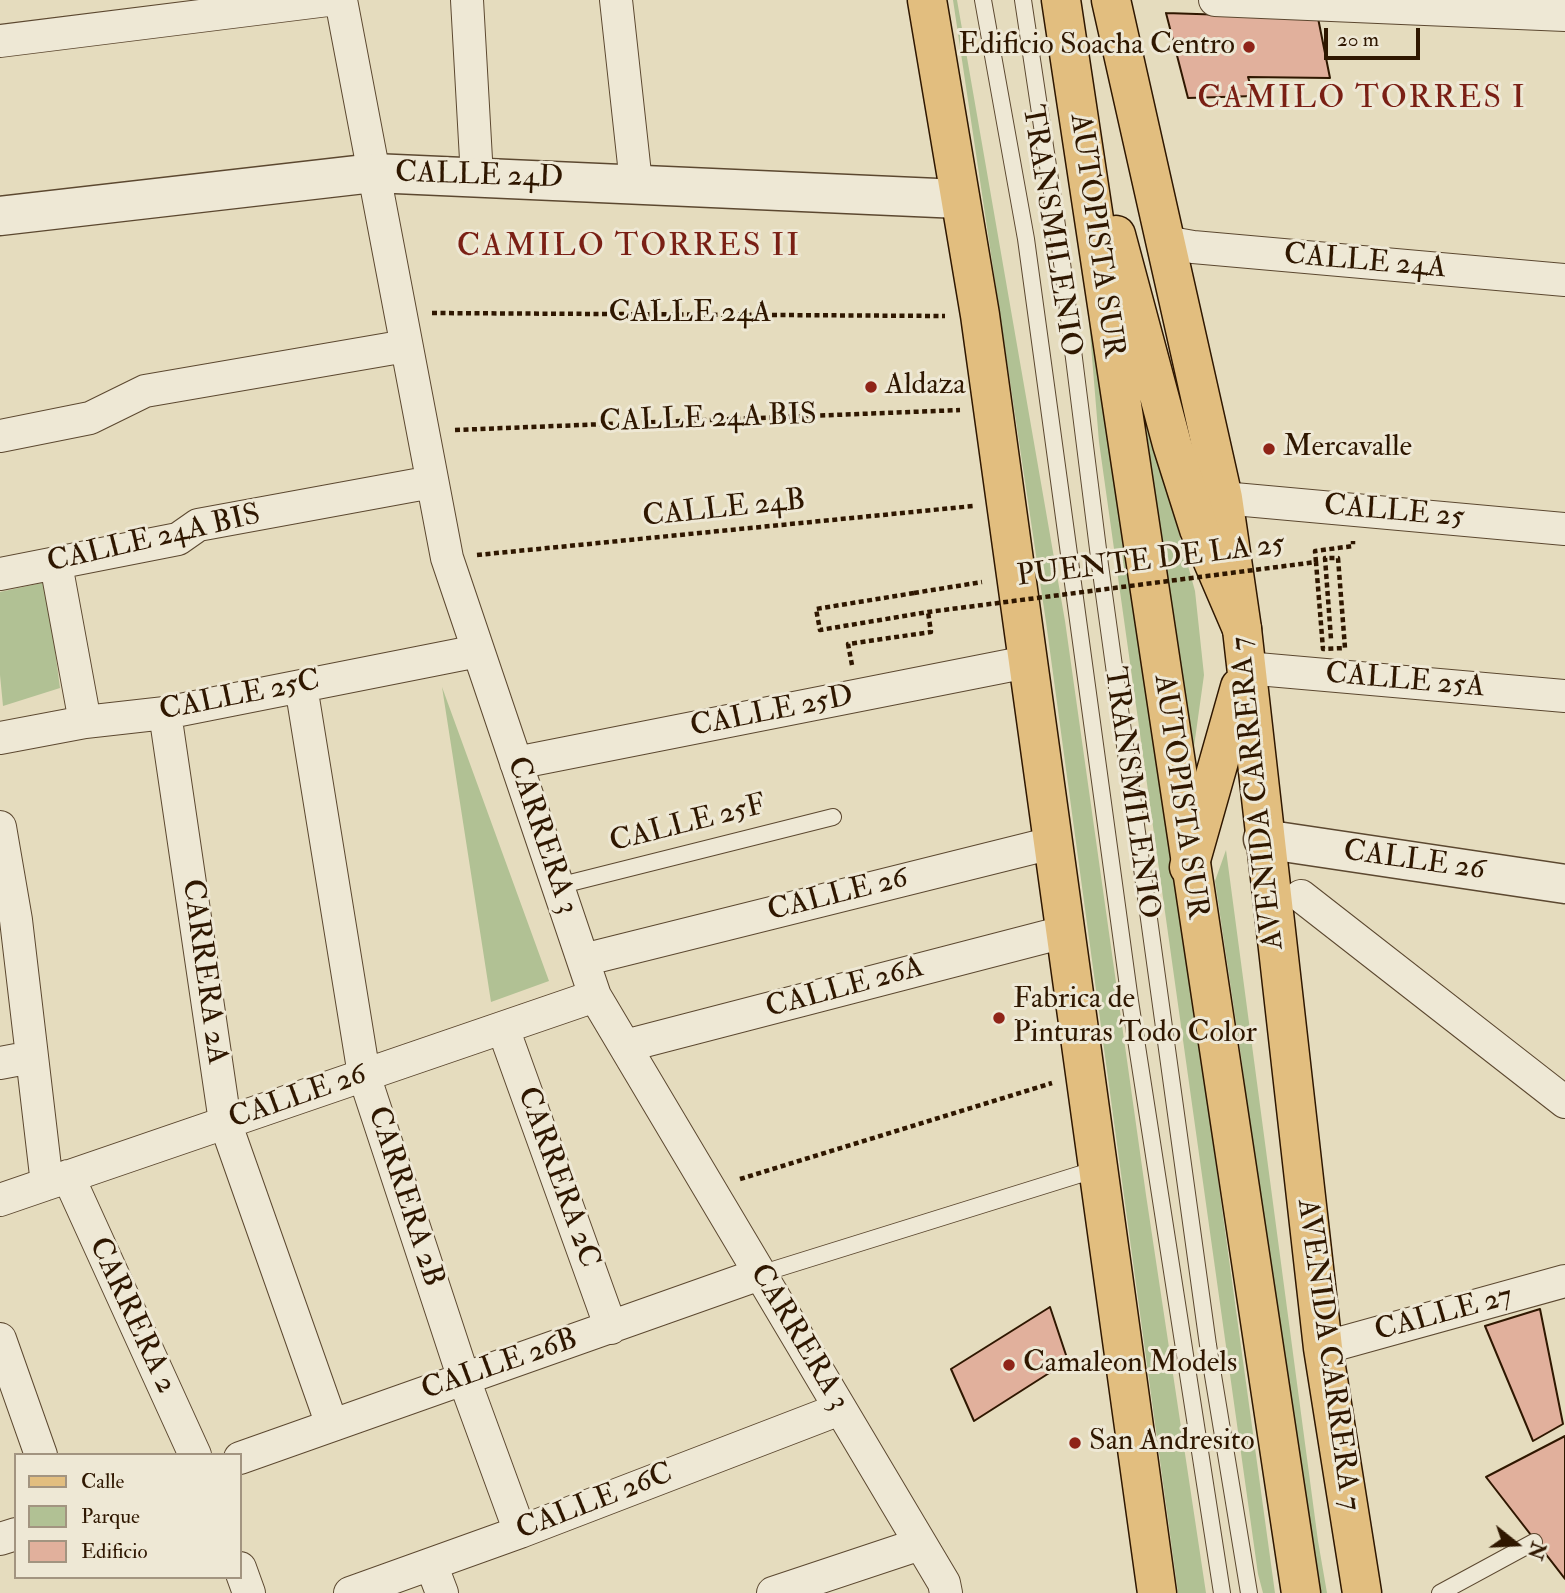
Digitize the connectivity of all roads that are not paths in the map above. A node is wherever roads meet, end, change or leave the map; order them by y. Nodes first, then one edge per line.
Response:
1 (328, 0) edge
2 (341, 0) edge
3 (467, 0) edge
4 (616, 0) edge
5 (927, 0) edge
6 (983, 0) edge
7 (1023, 0) edge
8 (1061, 0) edge
9 (1111, 0) edge
10 (1215, 0) edge
11 (1565, 15) edge
12 (0, 41) edge
13 (1070, 65) junction
14 (373, 173) junction
15 (477, 177) junction
16 (636, 183) junction
17 (960, 199) junction
18 (0, 216) edge
19 (1165, 242) junction
20 (1565, 280) edge
21 (406, 346) junction
22 (0, 436) edge
23 (432, 482) junction
24 (1223, 498) junction
25 (1565, 529) edge
26 (56, 564) junction
27 (0, 574) edge
28 (1242, 629) junction
29 (478, 651) junction
30 (1027, 662) junction
31 (1246, 668) junction
32 (301, 685) junction
33 (1565, 696) edge
34 (165, 713) junction
35 (85, 722) junction
36 (0, 738) edge
37 (516, 763) junction
38 (832, 817) dead end
39 (0, 827) edge
40 (1263, 839) junction
41 (1052, 843) junction
42 (1189, 867) junction
43 (1565, 884) edge
44 (558, 886) junction
45 (1301, 896) dead end
46 (8, 921) edge
47 (1064, 932) junction
48 (583, 960) junction
49 (595, 996) junction
50 (503, 1028) junction
51 (625, 1046) junction
52 (32, 1057) junction
53 (0, 1063) edge
54 (364, 1074) junction
55 (1565, 1102) edge
56 (225, 1122) junction
57 (1097, 1169) junction
58 (57, 1180) junction
59 (0, 1200) edge
60 (760, 1274) junction
61 (1565, 1282) edge
62 (611, 1328) junction
63 (0, 1339) edge
64 (1323, 1349) junction
65 (464, 1379) junction
66 (840, 1409) junction
67 (331, 1424) junction
68 (40, 1453) edge
69 (194, 1453) edge
70 (242, 1457) edge
71 (520, 1532) junction
72 (1534, 1542) dead end
73 (920, 1544) junction
74 (431, 1564) junction
75 (242, 1574) edge
76 (947, 1590) edge
77 (249, 1593) edge
78 (349, 1593) edge
79 (442, 1593) edge
80 (773, 1593) edge
81 (1157, 1593) edge
82 (1222, 1593) edge
83 (1250, 1593) edge
84 (1301, 1593) edge
85 (1362, 1593) edge
86 (1440, 1593) edge

1 - 12 street
2 - 14 street, CARRERA 3
3 - 15 street
4 - 16 street
5 - 17 main road
6 - 82 lane, TRANSMILENIO
7 - 83 lane, TRANSMILENIO
8 - 13 main road, AUTOPISTA SUR
9 - 19 main road, AVENIDA CARRERA 7
10 - 11 street
13 - 28 main road
13 - 42 main road, AUTOPISTA SUR
14 - 15 street, CALLE 24D
14 - 18 street, CALLE 24D
14 - 21 street, CARRERA 3
15 - 16 street, CALLE 24D
16 - 17 street, CALLE 24D
17 - 30 main road
19 - 20 street, CALLE 24A
19 - 24 main road, AVENIDA CARRERA 7
21 - 22 street
21 - 23 street, CARRERA 3
23 - 26 street, CALLE 24A BIS
23 - 29 street, CARRERA 3
24 - 25 street, CALLE 25
24 - 28 main road, AVENIDA CARRERA 7
26 - 27 street, CALLE 24A BIS
26 - 35 street
28 - 31 main road, AVENIDA CARRERA 7
29 - 32 street, CALLE 25C
29 - 37 street, CARRERA 3
30 - 37 street, CALLE 25D
30 - 41 main road
31 - 33 street, CALLE 25A
31 - 40 main road, AVENIDA CARRERA 7
31 - 42 main road
32 - 34 street, CALLE 25C
32 - 54 street, CARRERA 2B
34 - 35 street, CALLE 25C
34 - 56 street, CARRERA 2A
35 - 36 street, CALLE 25C
37 - 44 street, CARRERA 3
38 - 44 lane, CALLE 25F
39 - 46 street, CARRERA 2
40 - 43 street, CALLE 26
40 - 64 main road, AVENIDA CARRERA 7
41 - 47 main road
41 - 48 street, CALLE 26
42 - 84 main road, AUTOPISTA SUR
44 - 48 street, CARRERA 3
45 - 55 street
46 - 52 street, CARRERA 2
47 - 51 street, CALLE 26A
47 - 57 main road
48 - 49 street, CARRERA 3
49 - 50 street, CALLE 26
49 - 51 street, CARRERA 3
50 - 54 street, CALLE 26
50 - 62 street, CARRERA 2C
51 - 60 street, CARRERA 3
52 - 53 street
52 - 58 street, CARRERA 2
54 - 56 street, CALLE 26
54 - 65 street, CARRERA 2B
56 - 58 street, CALLE 26
56 - 67 street, CARRERA 2A
57 - 60 lane
57 - 81 main road
58 - 59 street, CALLE 26
58 - 69 street, CARRERA 2
60 - 62 street, CALLE 26B
60 - 66 street, CARRERA 3
61 - 64 street, CALLE 27
62 - 65 street, CALLE 26B
63 - 68 street
64 - 85 main road, AVENIDA CARRERA 7
65 - 67 street, CALLE 26B
65 - 71 street, CARRERA 2B
66 - 71 street, CALLE 26C
66 - 73 street, CARRERA 3
67 - 70 street, CALLE 26B
71 - 74 street, CALLE 26C
72 - 86 lane
73 - 76 street, CARRERA 3
73 - 80 street
74 - 78 street, CALLE 26C
74 - 79 street
75 - 77 street

